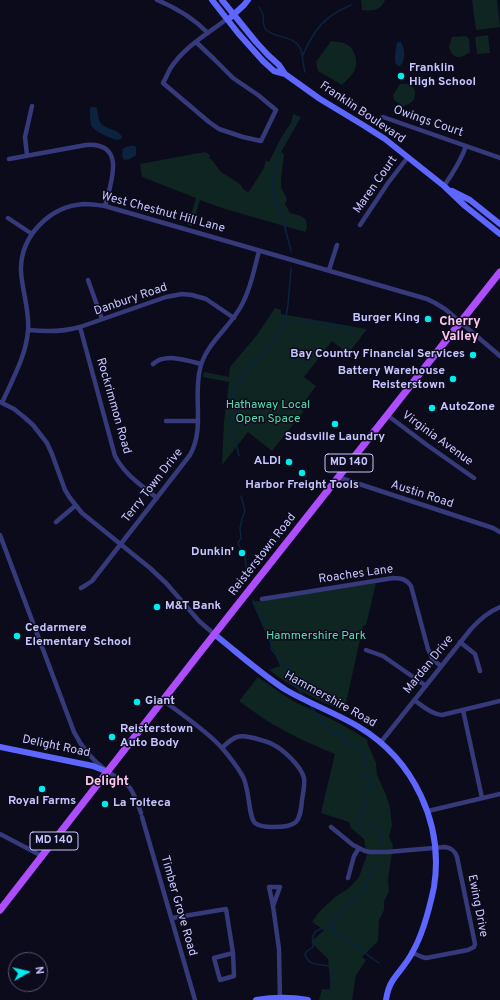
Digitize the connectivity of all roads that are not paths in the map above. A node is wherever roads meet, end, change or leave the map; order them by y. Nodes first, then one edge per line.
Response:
1 (157, 0) edge
2 (212, 0) edge
3 (222, 0) edge
4 (248, 0) edge
5 (234, 14) junction
6 (227, 19) junction
7 (208, 33) junction
8 (196, 42) junction
9 (285, 74) junction
10 (32, 106) dead end
11 (383, 117) dead end
12 (466, 146) junction
13 (27, 155) junction
14 (408, 157) junction
15 (500, 158) edge
16 (9, 159) dead end
17 (444, 186) junction
18 (105, 206) junction
19 (8, 218) dead end
20 (500, 224) edge
21 (360, 225) dead end
22 (32, 234) junction
23 (500, 234) edge
24 (337, 245) dead end
25 (259, 251) junction
26 (329, 270) junction
27 (500, 272) edge
28 (88, 280) dead end
29 (234, 318) junction
30 (102, 320) junction
31 (460, 322) junction
32 (80, 327) junction
33 (29, 330) junction
34 (500, 356) edge
35 (153, 364) dead end
36 (201, 364) junction
37 (1, 403) edge
38 (387, 415) junction
39 (166, 421) dead end
40 (198, 421) junction
41 (338, 478) junction
42 (474, 478) dead end
43 (157, 498) junction
44 (75, 506) junction
45 (56, 522) dead end
46 (500, 532) edge
47 (0, 535) edge
48 (121, 545) junction
49 (81, 588) dead end
50 (262, 599) dead end
51 (500, 607) edge
52 (214, 634) junction
53 (460, 642) junction
54 (366, 650) dead end
55 (441, 666) junction
56 (480, 671) dead end
57 (426, 686) junction
58 (163, 700) junction
59 (414, 700) junction
60 (500, 701) edge
61 (464, 710) junction
62 (381, 742) junction
63 (0, 747) edge
64 (222, 748) junction
65 (108, 772) junction
66 (500, 794) edge
67 (482, 798) junction
68 (428, 811) junction
69 (331, 827) dead end
70 (0, 834) edge
71 (359, 848) junction
72 (435, 848) junction
73 (42, 856) junction
74 (348, 878) dead end
75 (273, 906) dead end
76 (0, 910) edge
77 (172, 918) junction
78 (233, 953) junction
79 (413, 953) junction
80 (280, 999) edge
81 (195, 1000) edge
82 (256, 1000) edge
83 (308, 1000) edge
84 (386, 1000) edge

1 - 7 street
2 - 6 street, Franklin Boulevard
3 - 5 street, Franklin Boulevard
4 - 5 street
5 - 6 street
5 - 9 street, Franklin Boulevard
6 - 7 street
6 - 9 street, Franklin Boulevard
7 - 8 street
8 - 8 street
9 - 14 street, Franklin Boulevard
10 - 13 street
11 - 12 street, Owings Court
12 - 15 street, Owings Court
12 - 17 street, Owings Court
13 - 16 street
13 - 18 street
14 - 17 street, Franklin Boulevard
14 - 21 street, Maren Court
17 - 20 street, Franklin Boulevard
17 - 23 street, Franklin Boulevard
18 - 22 street, West Chestnut Hill Lane
18 - 25 street, West Chestnut Hill Lane
19 - 22 street
22 - 33 street, West Chestnut Hill Lane
24 - 26 street
25 - 26 street, West Chestnut Hill Lane
25 - 29 street, Terry Town Drive
26 - 31 street, West Chestnut Hill Lane
27 - 31 main road, Reisterstown Road / MD 140
28 - 30 street
29 - 30 street, Danbury Road
29 - 36 street, Terry Town Drive
30 - 32 street, Danbury Road
31 - 34 street, West Chestnut Hill Lane
31 - 38 main road, Reisterstown Road / MD 140
32 - 33 street, Danbury Road
32 - 43 street, Rockrimmon Road
33 - 37 street, West Chestnut Hill Lane
35 - 36 street
36 - 40 street, Terry Town Drive
37 - 44 street
38 - 41 main road, Reisterstown Road / MD 140
38 - 42 street, Virginia Avenue
39 - 40 street
40 - 43 street, Terry Town Drive
41 - 46 street, Austin Road
41 - 52 main road, Reisterstown Road / MD 140
43 - 48 street, Terry Town Drive
44 - 45 street
44 - 48 street
47 - 65 street, Timber Grove Road
48 - 49 street, Terry Town Drive
48 - 52 street
50 - 55 street, Roaches Lane
51 - 53 street, Mardan Drive
52 - 58 main road, Reisterstown Road / MD 140
52 - 62 street, Hammershire Road
53 - 55 street, Mardan Drive
53 - 56 street
54 - 57 street
55 - 57 street, Mardan Drive
57 - 59 street, Mardan Drive
58 - 64 street
58 - 65 main road, Reisterstown Road / MD 140
59 - 61 street
59 - 62 street, Mardan Drive
60 - 61 street
61 - 67 street
62 - 68 street, Hammershire Road
63 - 65 street, Delight Road
64 - 64 street
65 - 73 main road, Reisterstown Road / MD 140
65 - 77 street, Timber Grove Road
66 - 67 street
67 - 68 street
68 - 72 street, Hammershire Road
69 - 71 street
70 - 73 street
71 - 72 street
71 - 74 street
72 - 79 street, Hammershire Road
72 - 79 street, Ewing Drive
73 - 76 main road, Reisterstown Road / MD 140
75 - 80 street
77 - 78 street
77 - 81 street, Timber Grove Road
78 - 78 street
79 - 84 street, Hammershire Road
80 - 82 street
80 - 83 street

